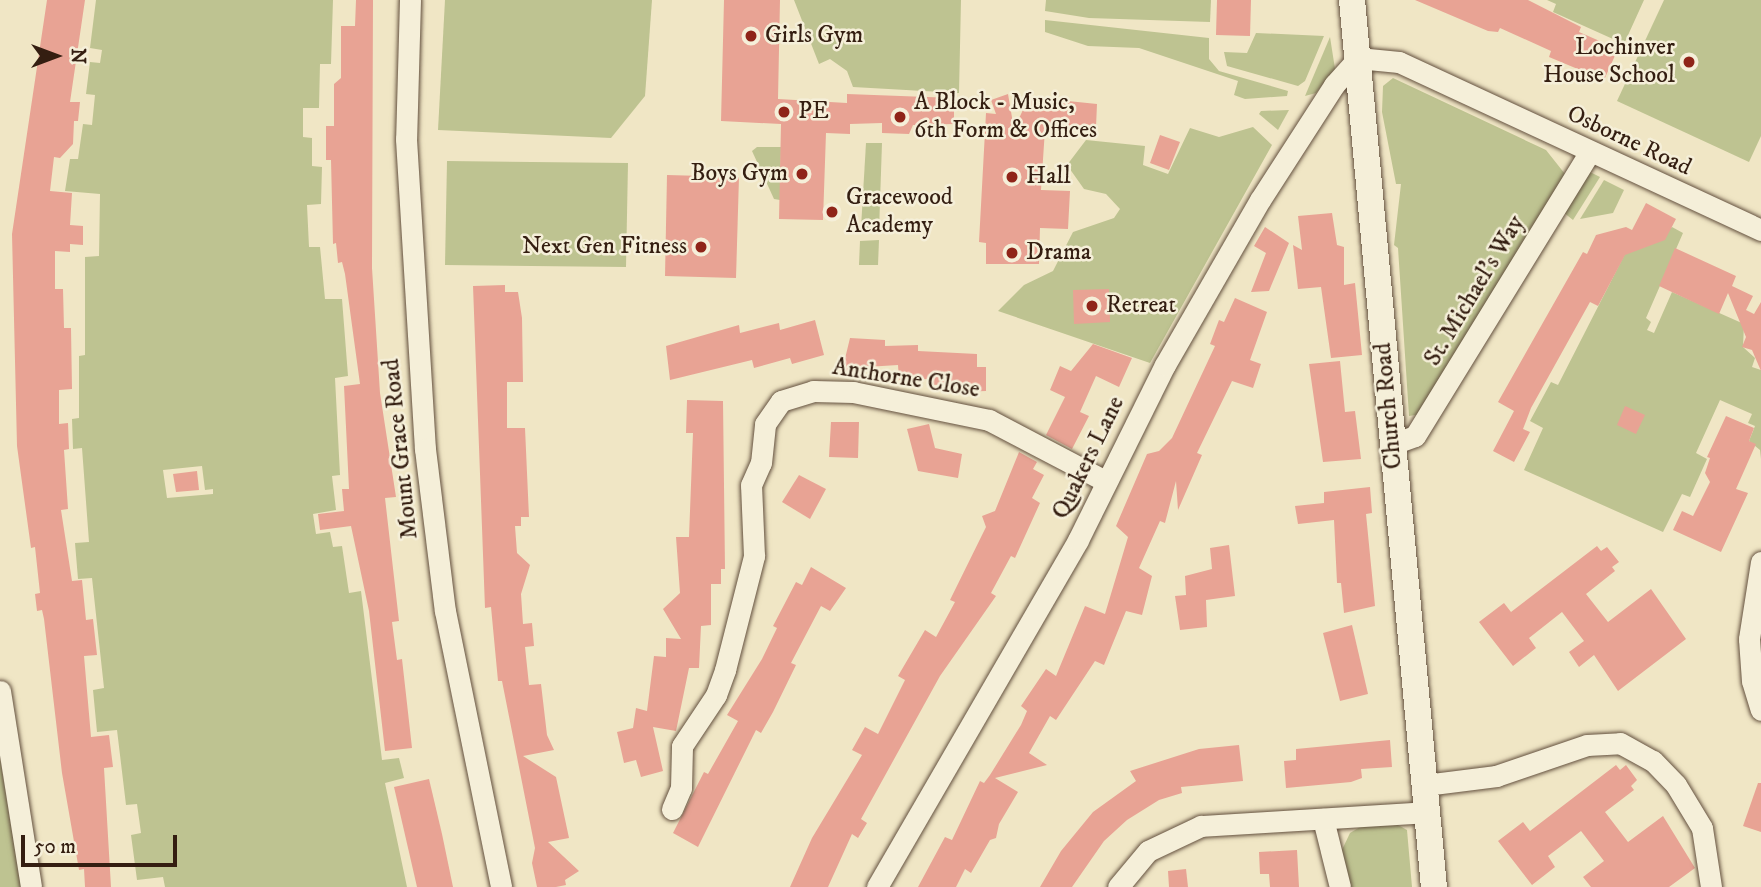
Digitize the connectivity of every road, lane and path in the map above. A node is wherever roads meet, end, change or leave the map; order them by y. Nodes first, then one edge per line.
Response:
1 (410, 0) edge
2 (1352, 0) edge
3 (1358, 58) junction
4 (1590, 152) junction
5 (1761, 230) edge
6 (1393, 444) junction
7 (1105, 481) junction
8 (1761, 562) edge
9 (0, 691) edge
10 (1761, 710) edge
11 (1425, 785) junction
12 (672, 808) dead end
13 (1427, 811) junction
14 (1323, 819) junction
15 (31, 887) edge
16 (502, 887) edge
17 (877, 887) edge
18 (1118, 887) edge
19 (1340, 887) edge
20 (1434, 887) edge
21 (1711, 887) edge

1 - 16 street, Mount Grace Road
2 - 3 street, Church Road
3 - 4 street, Osborne Road
3 - 6 street, Church Road
3 - 7 street, Quakers Lane
4 - 5 street, Osborne Road
4 - 6 street, St. Michael's Way
6 - 11 street, Church Road
7 - 12 street, Anthorne Close
7 - 17 street, Quakers Lane
8 - 10 street
9 - 15 street
11 - 13 street, Church Road
11 - 21 street
13 - 14 street
13 - 20 street, Church Road
14 - 18 street
14 - 19 street

